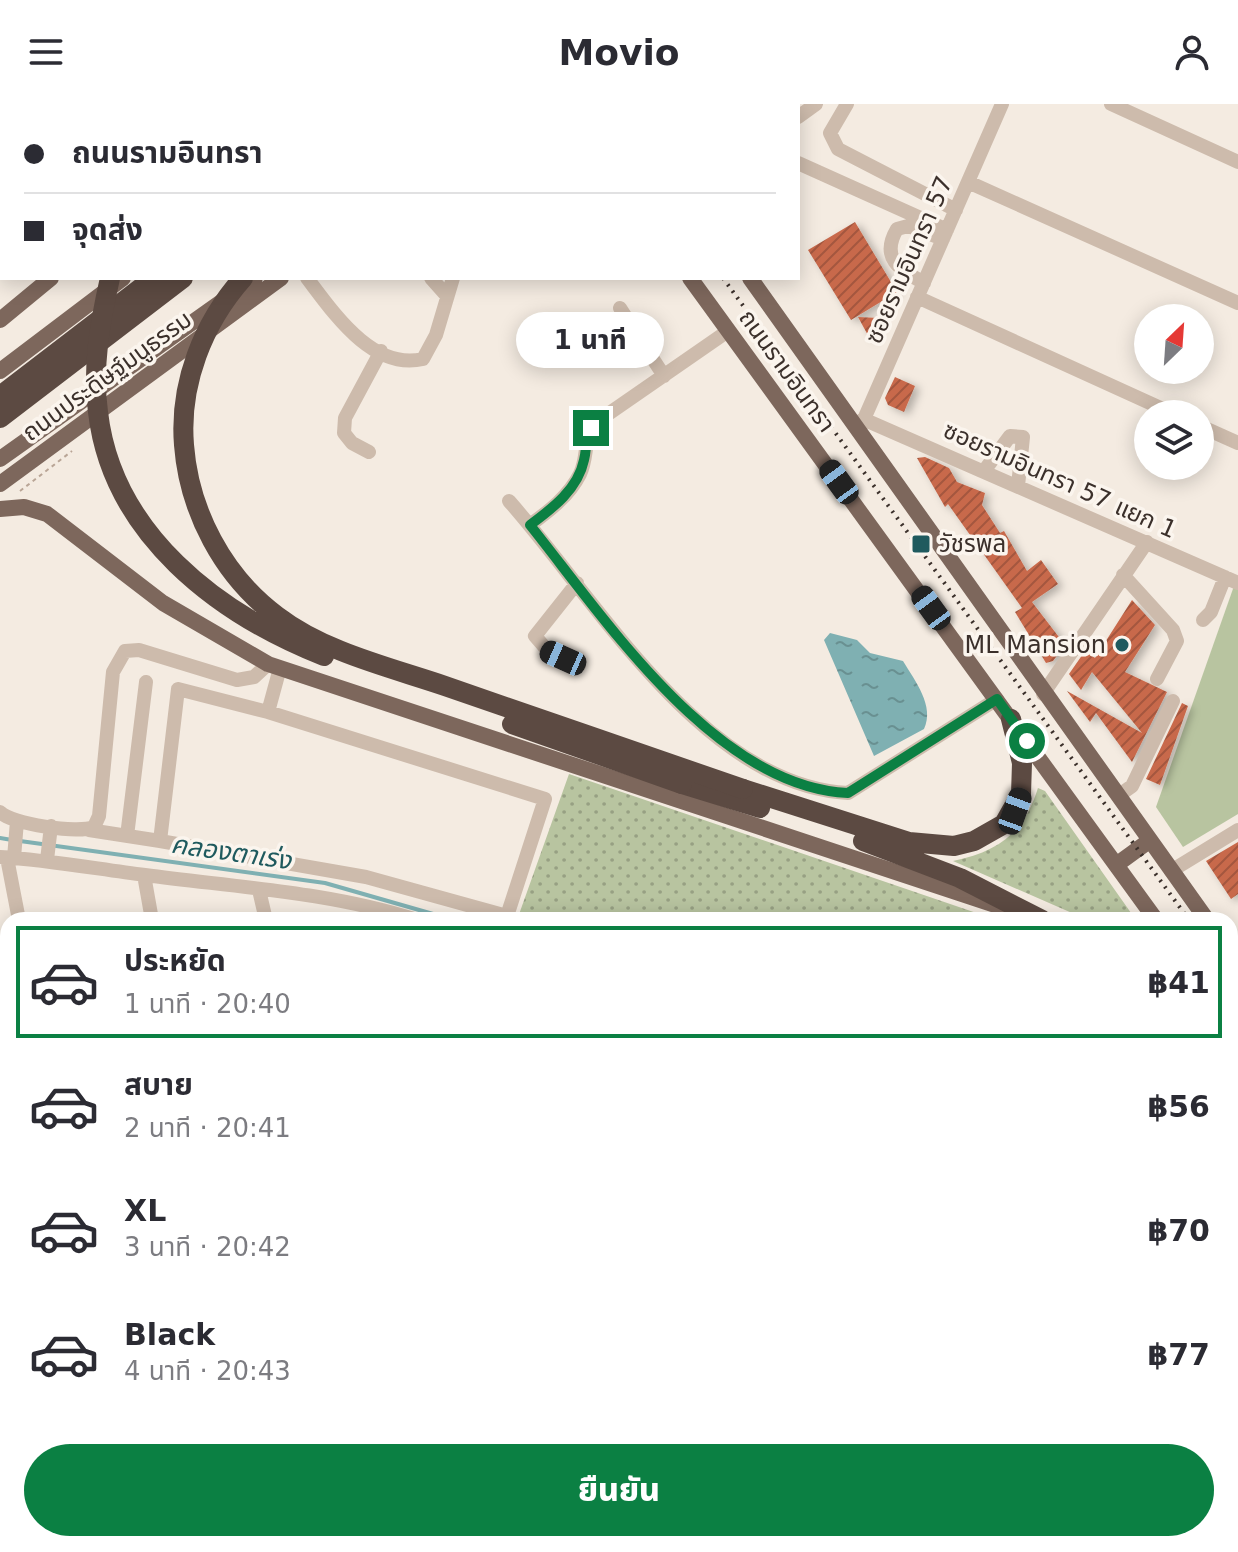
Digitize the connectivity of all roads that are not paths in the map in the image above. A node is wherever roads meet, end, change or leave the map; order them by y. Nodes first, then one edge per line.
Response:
1 (847, 104) edge
2 (1002, 104) edge
3 (1111, 104) edge
4 (1238, 162) edge
5 (800, 164) edge
6 (968, 182) junction
7 (956, 210) junction
8 (945, 235) junction
9 (49, 280) edge
10 (110, 280) edge
11 (121, 280) edge
12 (151, 280) edge
13 (180, 280) edge
14 (241, 280) edge
15 (252, 280) edge
16 (278, 280) edge
17 (309, 280) edge
18 (433, 280) edge
19 (452, 280) edge
20 (691, 280) edge
21 (751, 280) edge
22 (761, 280) edge
23 (924, 283) junction
24 (447, 296) junction
25 (917, 297) junction
26 (1238, 303) edge
27 (620, 308) dead end
28 (0, 320) edge
29 (728, 331) junction
30 (799, 348) junction
31 (381, 351) junction
32 (0, 371) edge
33 (664, 376) junction
34 (0, 396) edge
35 (1143, 400) edge
36 (0, 418) edge
37 (861, 426) junction
38 (1214, 432) edge
39 (1238, 443) edge
40 (369, 452) dead end
41 (0, 459) edge
42 (984, 471) junction
43 (0, 484) edge
44 (1018, 486) junction
45 (509, 501) dead end
46 (0, 509) edge
47 (530, 525) junction
48 (1147, 542) junction
49 (1123, 575) junction
50 (1231, 580) edge
51 (577, 583) junction
52 (1203, 620) dead end
53 (579, 665) dead end
54 (274, 666) junction
55 (1157, 679) dead end
56 (146, 682) dead end
57 (1043, 694) junction
58 (997, 699) junction
59 (1173, 701) dead end
60 (268, 712) junction
61 (1011, 719) junction
62 (683, 793) junction
63 (1118, 796) junction
64 (0, 812) edge
65 (51, 826) junction
66 (89, 830) junction
67 (1238, 830) edge
68 (127, 836) junction
69 (160, 841) junction
70 (1149, 841) junction
71 (11, 846) edge
72 (48, 851) junction
73 (1116, 865) junction
74 (1171, 871) junction
75 (144, 875) junction
76 (259, 890) junction
77 (18, 912) edge
78 (151, 912) edge
79 (264, 912) edge
80 (383, 912) edge
81 (493, 912) edge
82 (508, 912) edge
83 (1025, 912) edge
84 (1150, 912) edge
85 (1201, 912) edge

1 - 7 street
2 - 6 street, ซอยรามอินทรา 57
3 - 4 street
5 - 8 street
6 - 7 street, ซอยรามอินทรา 57
6 - 26 street
7 - 8 street, ซอยรามอินทรา 57
8 - 23 street, ซอยรามอินทรา 57
8 - 23 street
9 - 28 main road
10 - 62 highway, bridge
11 - 32 main road, bridge
12 - 34 highway
13 - 36 highway
14 - 61 highway, bridge
15 - 41 main road, bridge
16 - 43 main road, ถนนประดิษฐ์มนูธรรม
17 - 31 street
18 - 24 street
19 - 24 street
20 - 29 main road, ถนนรามอินทรา
21 - 30 main road, ถนนรามอินทรา
22 - 30 main road
23 - 25 street, ซอยรามอินทรา 57
24 - 31 street
25 - 35 street
25 - 37 street, ซอยรามอินทรา 57
27 - 33 street
29 - 33 street
29 - 58 main road, ถนนรามอินทรา
30 - 37 main road, ถนนรามอินทรา
31 - 40 street
33 - 47 street
37 - 42 street, ซอยรามอินทรา 57 แยก 1
37 - 57 main road, ถนนรามอินทรา
38 - 39 street
42 - 44 street, ซอยรามอินทรา 57 แยก 1
42 - 44 street
44 - 48 street, ซอยรามอินทรา 57 แยก 1
45 - 47 street
46 - 54 main road
47 - 51 street
48 - 49 street
48 - 50 street, ซอยรามอินทรา 57 แยก 1
49 - 55 street
49 - 57 street
50 - 52 street
51 - 53 street
51 - 58 street
54 - 60 street
54 - 62 main road
54 - 66 street
56 - 68 street
57 - 63 main road, ถนนรามอินทรา
58 - 61 main road, ถนนรามอินทรา
59 - 63 street
60 - 69 street
60 - 82 street
61 - 73 main road, ถนนรามอินทรา
62 - 83 highway
63 - 70 main road, ถนนรามอินทรา
64 - 71 street
65 - 66 street
65 - 71 street
65 - 72 street
66 - 68 street
67 - 74 street
68 - 69 street
69 - 81 street
70 - 73 main road
70 - 74 main road, ถนนรามอินทรา
71 - 72 street
71 - 77 street
72 - 75 street
73 - 84 main road, ถนนรามอินทรา
74 - 85 main road, ถนนรามอินทรา
75 - 76 street
75 - 78 street
76 - 79 street
76 - 80 street

